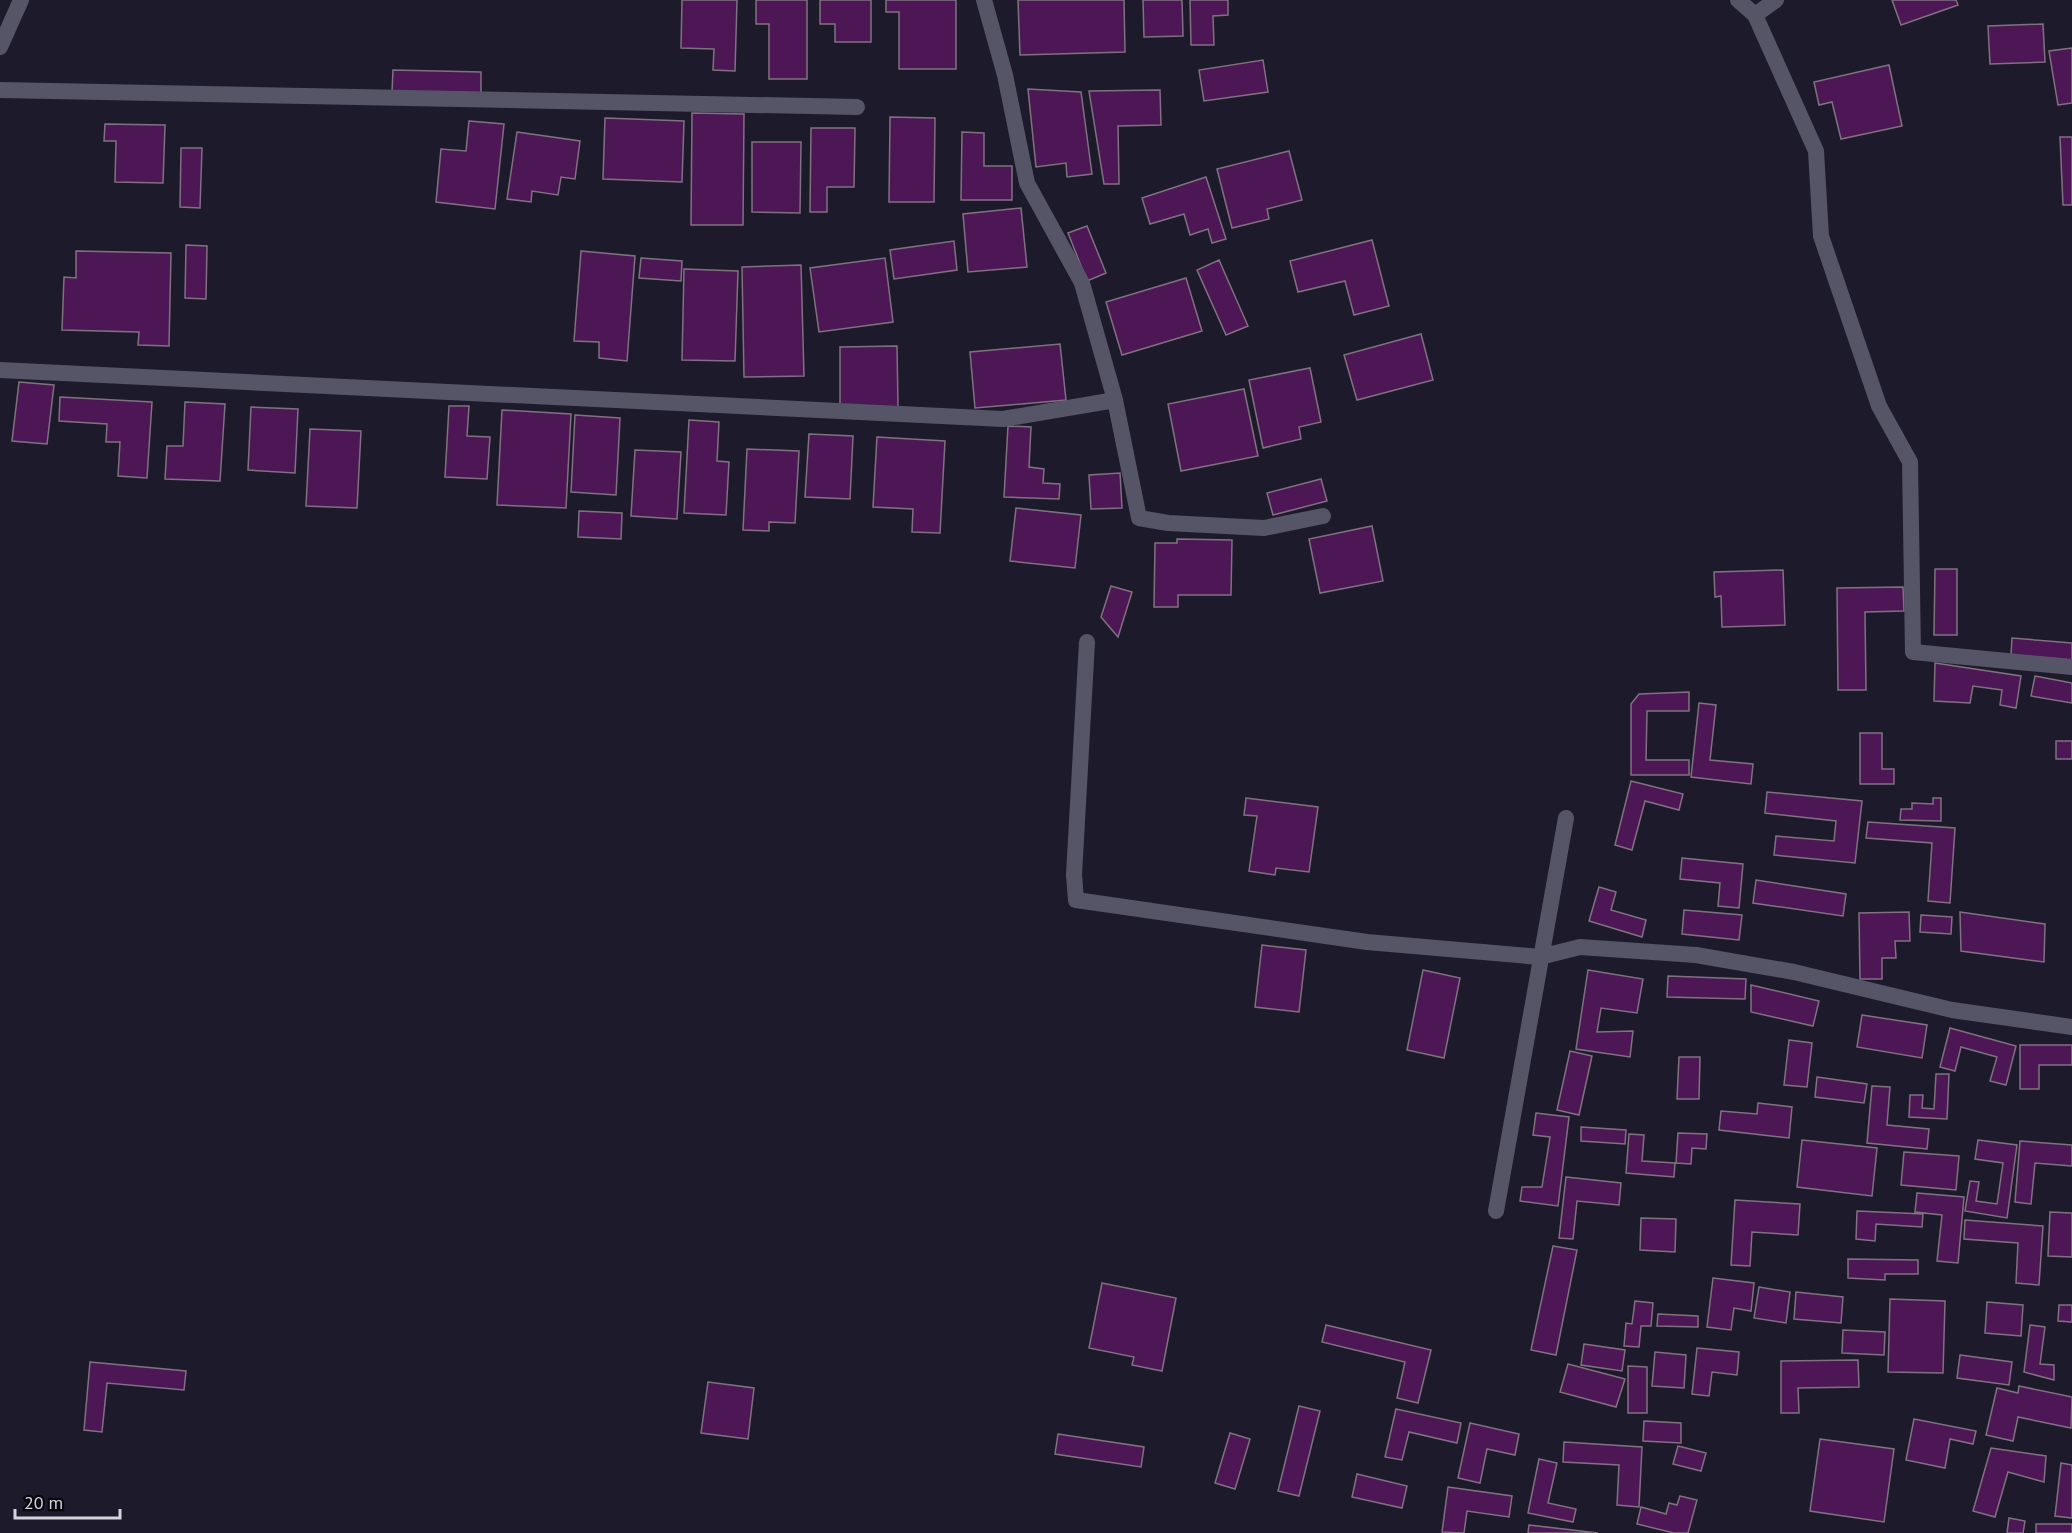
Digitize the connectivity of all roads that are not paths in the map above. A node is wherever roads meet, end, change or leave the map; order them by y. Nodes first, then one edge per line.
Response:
1 (21, 0) edge
2 (984, 0) edge
3 (1738, 0) edge
4 (1776, 0) edge
5 (1755, 15) junction
6 (0, 47) edge
7 (0, 90) edge
8 (857, 107) dead end
9 (0, 369) edge
10 (1115, 400) junction
11 (1323, 516) dead end
12 (1087, 642) dead end
13 (2072, 667) edge
14 (1566, 818) dead end
15 (1540, 957) junction
16 (2072, 1027) edge
17 (1496, 1211) dead end

1 - 6 street
2 - 10 street
3 - 5 street
4 - 5 street
5 - 13 street
7 - 8 street
9 - 10 street
10 - 11 street
12 - 15 street
14 - 15 street
15 - 16 street
15 - 17 street

